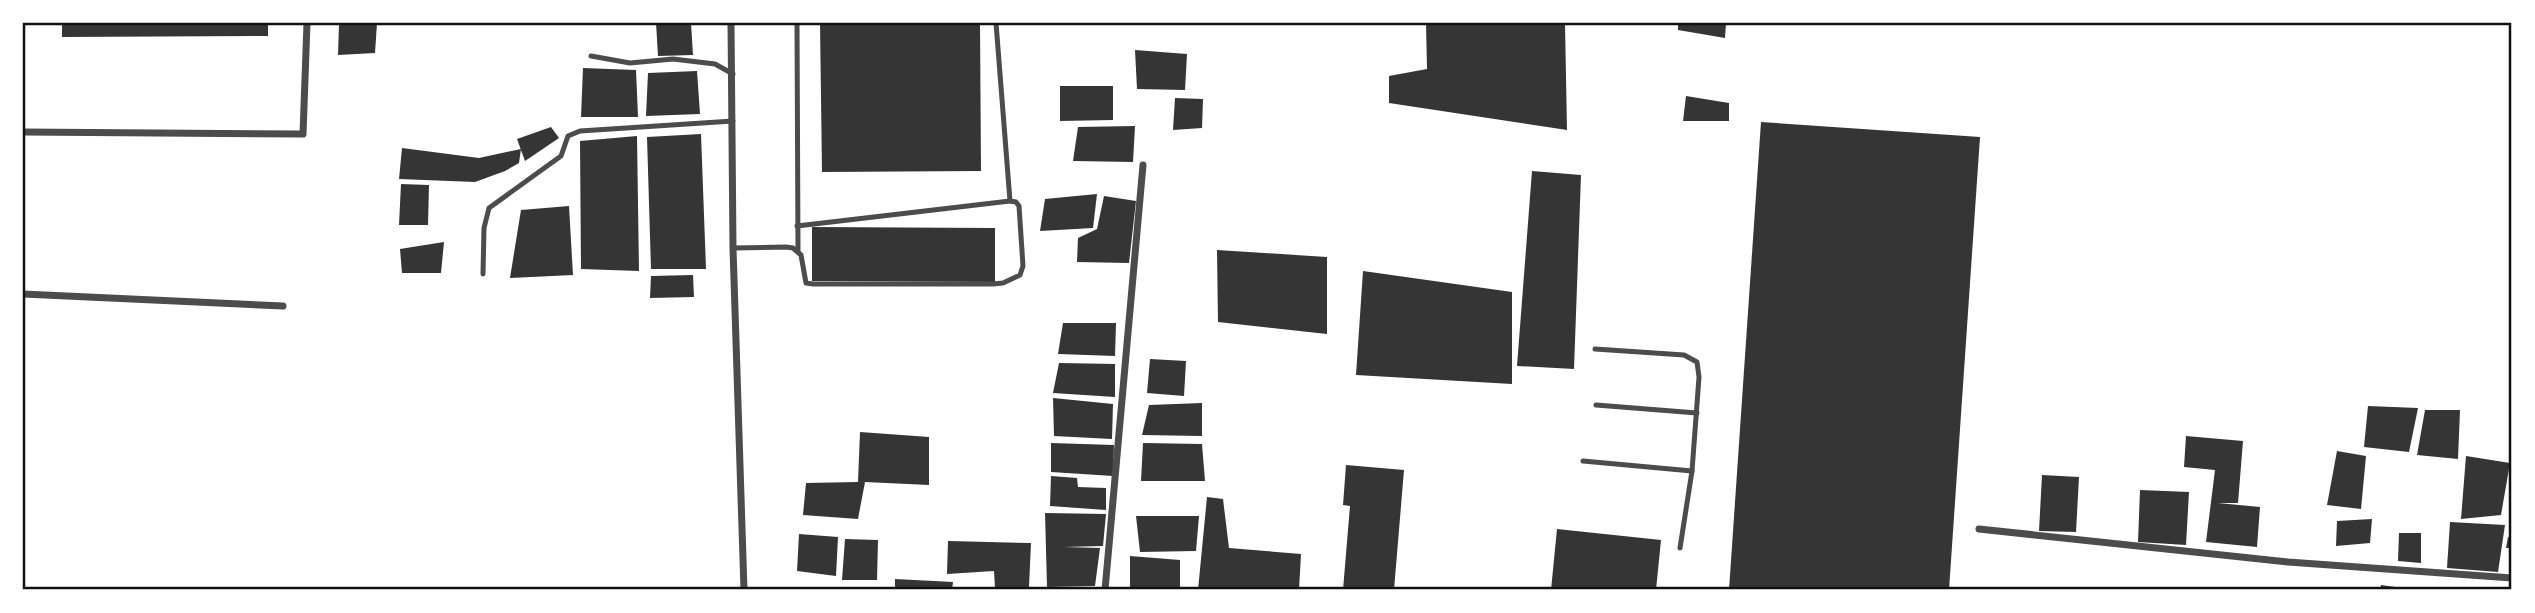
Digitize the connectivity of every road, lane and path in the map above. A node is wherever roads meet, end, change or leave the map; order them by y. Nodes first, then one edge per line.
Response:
1 (307, 23) edge
2 (731, 23) edge
3 (797, 23) edge
4 (996, 23) edge
5 (591, 56) dead end
6 (733, 74) junction
7 (733, 121) junction
8 (23, 132) edge
9 (1143, 165) dead end
10 (1010, 201) junction
11 (797, 226) junction
12 (733, 248) junction
13 (798, 251) junction
14 (484, 274) dead end
15 (23, 294) edge
16 (283, 306) dead end
17 (1595, 349) dead end
18 (1596, 405) dead end
19 (1697, 413) junction
20 (1583, 461) dead end
21 (1692, 471) junction
22 (1979, 529) dead end
23 (1680, 548) dead end
24 (2512, 578) edge
25 (744, 590) edge
26 (1105, 590) edge

1 - 8 street
2 - 6 street
3 - 11 lane
4 - 10 lane
5 - 6 lane
6 - 7 street
7 - 12 street
7 - 14 lane
9 - 26 street
10 - 11 lane
10 - 13 lane
11 - 13 lane
12 - 13 lane
12 - 25 street
15 - 16 street
17 - 19 lane
18 - 19 lane
19 - 21 lane
20 - 21 lane
21 - 23 lane
22 - 24 street

